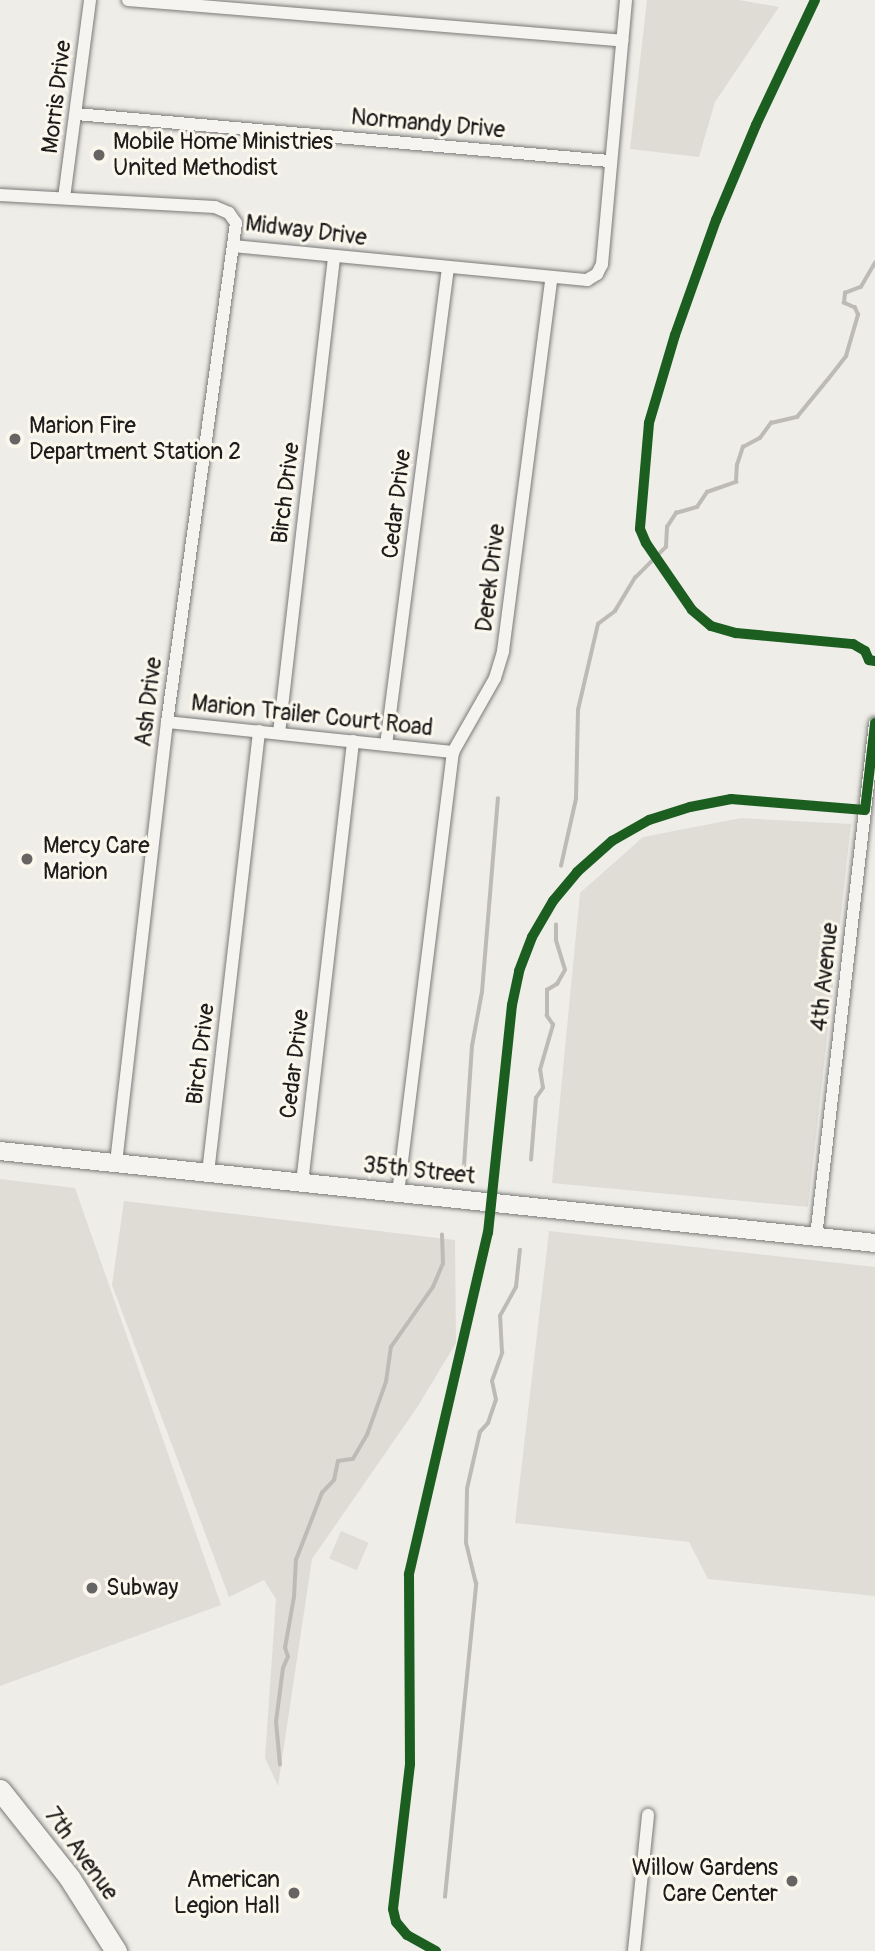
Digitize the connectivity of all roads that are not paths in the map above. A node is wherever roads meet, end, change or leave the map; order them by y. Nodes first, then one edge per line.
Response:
1 (90, 0) edge
2 (128, 0) edge
3 (626, 0) edge
4 (622, 41) junction
5 (76, 114) junction
6 (609, 161) junction
7 (0, 195) edge
8 (64, 198) junction
9 (233, 246) junction
10 (334, 257) junction
11 (448, 268) junction
12 (551, 279) junction
13 (167, 722) junction
14 (875, 723) edge
15 (259, 731) junction
16 (279, 733) junction
17 (353, 741) junction
18 (386, 745) junction
19 (453, 752) junction
20 (0, 1151) edge
21 (116, 1164) junction
22 (208, 1173) junction
23 (302, 1183) junction
24 (398, 1193) junction
25 (816, 1237) junction
26 (875, 1243) edge
27 (0, 1790) edge
28 (648, 1815) dead end
29 (116, 1951) edge
30 (634, 1951) edge

1 - 5 street, Morris Drive
2 - 4 street
3 - 4 street
4 - 6 street
5 - 6 street, Normandy Drive
5 - 8 street, Morris Drive
6 - 12 street
7 - 8 street, Midway Drive
8 - 9 street, Midway Drive
9 - 10 street, Midway Drive
9 - 13 street, Ash Drive
10 - 11 street, Midway Drive
10 - 16 street, Birch Drive
11 - 12 street, Midway Drive
11 - 18 street, Cedar Drive
12 - 19 street, Derek Drive
13 - 15 street, Marion Trailer Court Road
13 - 21 street, Ash Drive
14 - 25 street, 4th Avenue
15 - 16 street, Marion Trailer Court Road
15 - 22 street, Birch Drive
16 - 17 street, Marion Trailer Court Road
17 - 18 street, Marion Trailer Court Road
17 - 23 street, Cedar Drive
18 - 19 street, Marion Trailer Court Road
19 - 24 street, Derek Drive
20 - 21 street, 35th Street
21 - 22 street, 35th Street
22 - 23 street, 35th Street
23 - 24 street, 35th Street
24 - 25 street, 35th Street
25 - 26 street, 35th Street
27 - 29 main road, 7th Avenue
28 - 30 street

